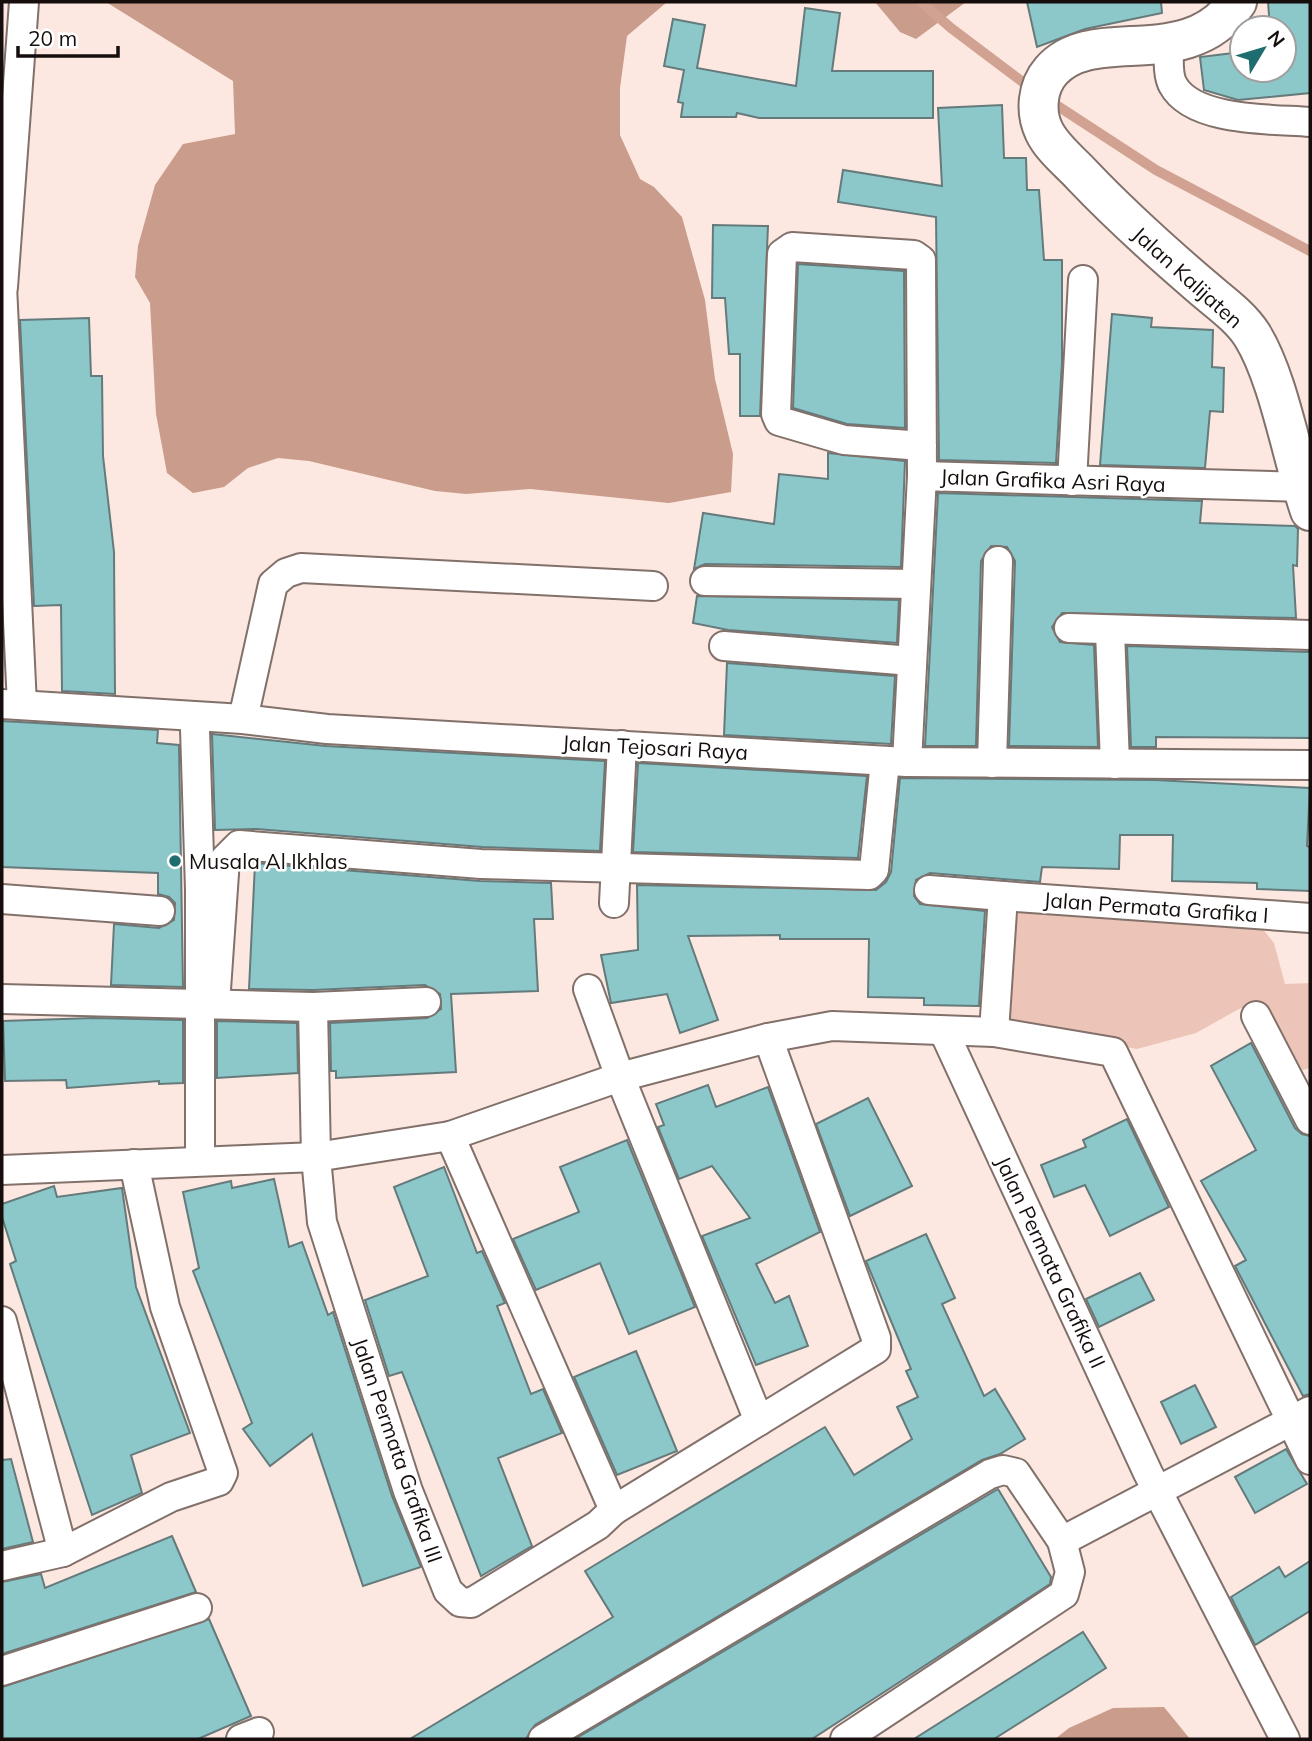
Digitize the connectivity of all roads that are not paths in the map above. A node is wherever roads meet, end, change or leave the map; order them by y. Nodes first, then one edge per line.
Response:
1 (24, 2) edge
2 (1237, 2) edge
3 (1168, 42) junction
4 (1310, 122) edge
5 (1083, 280) dead end
6 (2, 286) edge
7 (922, 446) junction
8 (922, 476) junction
9 (1072, 481) junction
10 (1307, 499) edge
11 (998, 561) dead end
12 (705, 581) dead end
13 (916, 584) junction
14 (653, 586) dead end
15 (1069, 628) dead end
16 (1110, 631) junction
17 (1310, 635) edge
18 (724, 646) dead end
19 (912, 661) junction
20 (12, 704) edge
21 (243, 719) junction
22 (194, 729) dead end
23 (622, 745) junction
24 (896, 761) junction
25 (992, 763) junction
26 (1115, 764) junction
27 (1310, 765) edge
28 (618, 867) junction
29 (929, 890) dead end
30 (1003, 896) junction
31 (2, 899) edge
32 (614, 903) dead end
33 (160, 911) dead end
34 (1310, 918) edge
35 (588, 989) dead end
36 (2, 999) edge
37 (426, 1002) dead end
38 (208, 1005) junction
39 (313, 1007) junction
40 (1256, 1016) dead end
41 (944, 1032) junction
42 (994, 1032) junction
43 (768, 1038) junction
44 (620, 1077) junction
45 (1310, 1120) edge
46 (450, 1136) junction
47 (316, 1157) junction
48 (200, 1161) junction
49 (134, 1164) junction
50 (2, 1171) edge
51 (2, 1321) edge
52 (7, 1360) edge
53 (1300, 1417) edge
54 (758, 1421) junction
55 (1310, 1460) edge
56 (1158, 1493) junction
57 (614, 1510) junction
58 (1062, 1541) junction
59 (63, 1552) junction
60 (2, 1566) edge
61 (197, 1608) dead end
62 (2, 1671) edge
63 (543, 1739) edge
64 (845, 1739) edge
65 (1285, 1739) edge

1 - 6 street
2 - 3 street
3 - 4 street
3 - 10 street, Jalan Kalijaten
5 - 9 street
6 - 20 street
7 - 7 street
7 - 8 street
8 - 9 street, Jalan Grafika Asri Raya
8 - 13 street, Jalan Grafika Asri Raya
9 - 10 street, Jalan Grafika Asri Raya
11 - 25 street
12 - 13 street
13 - 19 street, Jalan Grafika Asri Raya
14 - 21 street
15 - 16 street
16 - 17 street
16 - 26 street
18 - 19 street
19 - 24 street, Jalan Grafika Asri Raya
20 - 21 street, Jalan Tejosari Raya
21 - 23 street, Jalan Tejosari Raya
22 - 38 street
23 - 24 street, Jalan Tejosari Raya
23 - 28 street
24 - 25 street, Jalan Tejosari Raya
24 - 28 street, Jalan Grafika Asri Raya
25 - 26 street, Jalan Tejosari Raya
26 - 27 street, Jalan Tejosari Raya
28 - 32 street
28 - 38 street
29 - 30 street, Jalan Permata Grafika I
30 - 34 street, Jalan Permata Grafika I
30 - 42 street
31 - 33 street
35 - 44 street
36 - 38 street
37 - 39 street
38 - 39 street
38 - 48 street
39 - 47 street
40 - 45 street
41 - 42 street
41 - 43 street
41 - 56 street, Jalan Permata Grafika II
42 - 53 street
43 - 44 street
43 - 54 street, Jalan Permata Grafika III
44 - 46 street
44 - 54 street
46 - 47 street
46 - 57 street
47 - 48 street
47 - 57 street, Jalan Permata Grafika III
48 - 49 street
49 - 50 street
49 - 59 street
51 - 52 street
52 - 59 street
53 - 55 street
53 - 56 street
54 - 57 street, Jalan Permata Grafika III
56 - 58 street
56 - 65 street, Jalan Permata Grafika II
58 - 63 street
58 - 64 street
59 - 60 street
61 - 62 street

